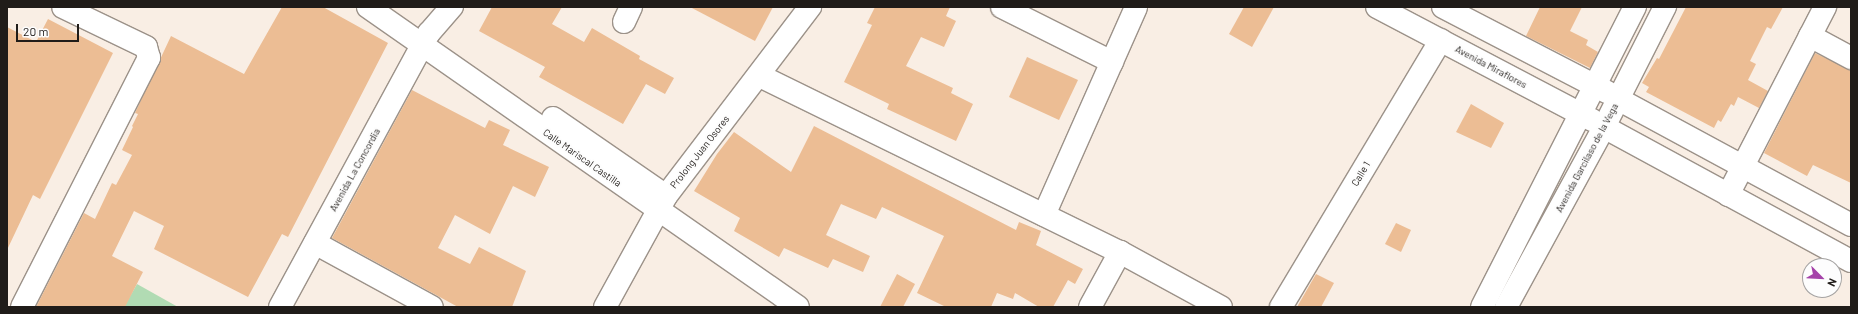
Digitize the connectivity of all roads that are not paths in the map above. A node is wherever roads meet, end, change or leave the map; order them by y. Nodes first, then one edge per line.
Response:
1 (63, 7) edge
2 (368, 7) edge
3 (392, 7) edge
4 (452, 7) edge
5 (810, 7) edge
6 (1002, 7) edge
7 (1136, 7) edge
8 (1377, 7) edge
9 (1443, 7) edge
10 (1635, 7) edge
11 (1665, 7) edge
12 (1825, 7) edge
13 (1471, 13) edge
14 (1810, 36) junction
15 (426, 39) junction
16 (1441, 40) junction
17 (1851, 58) edge
18 (1112, 62) junction
19 (760, 76) junction
20 (1594, 86) junction
21 (1618, 99) junction
22 (1580, 114) junction
23 (1604, 127) junction
24 (1744, 167) junction
25 (1728, 195) junction
26 (661, 203) junction
27 (1044, 215) junction
28 (1851, 225) edge
29 (315, 243) junction
30 (1120, 252) junction
31 (1851, 261) edge
32 (22, 307) edge
33 (280, 307) edge
34 (432, 307) edge
35 (605, 307) edge
36 (798, 307) edge
37 (1090, 307) edge
38 (1221, 307) edge
39 (1281, 307) edge
40 (1482, 307) edge
41 (1506, 307) edge

1 - 32 street
2 - 15 street, Calle Mariscal Castilla
3 - 15 street, Calle Mariscal Castilla
4 - 15 street, Avenida La Concordia
5 - 19 street, Prolong Juan Osores
6 - 18 street
7 - 18 street
8 - 16 street, Avenida Miraflores
9 - 13 street
10 - 20 street
11 - 21 street, Avenida Garcilaso de la Vega
12 - 14 street
13 - 20 street
14 - 17 street
14 - 24 street
15 - 26 street, Calle Mariscal Castilla
15 - 29 street, Avenida La Concordia
16 - 22 street, Avenida Miraflores
16 - 39 street, Calle 1
18 - 27 street
19 - 26 street, Prolong Juan Osores
19 - 27 street
20 - 21 street
20 - 22 street
21 - 23 street, Avenida Garcilaso de la Vega
21 - 24 street
22 - 23 street, Avenida Miraflores
22 - 40 street
23 - 25 street, Avenida Miraflores
23 - 41 street, Avenida Garcilaso de la Vega
24 - 25 street
24 - 28 street
25 - 31 street, Avenida Miraflores
26 - 35 street, Prolong Juan Osores
26 - 36 street, Calle Mariscal Castilla
27 - 30 street
29 - 33 street, Avenida La Concordia
29 - 34 street
30 - 37 street
30 - 38 street

